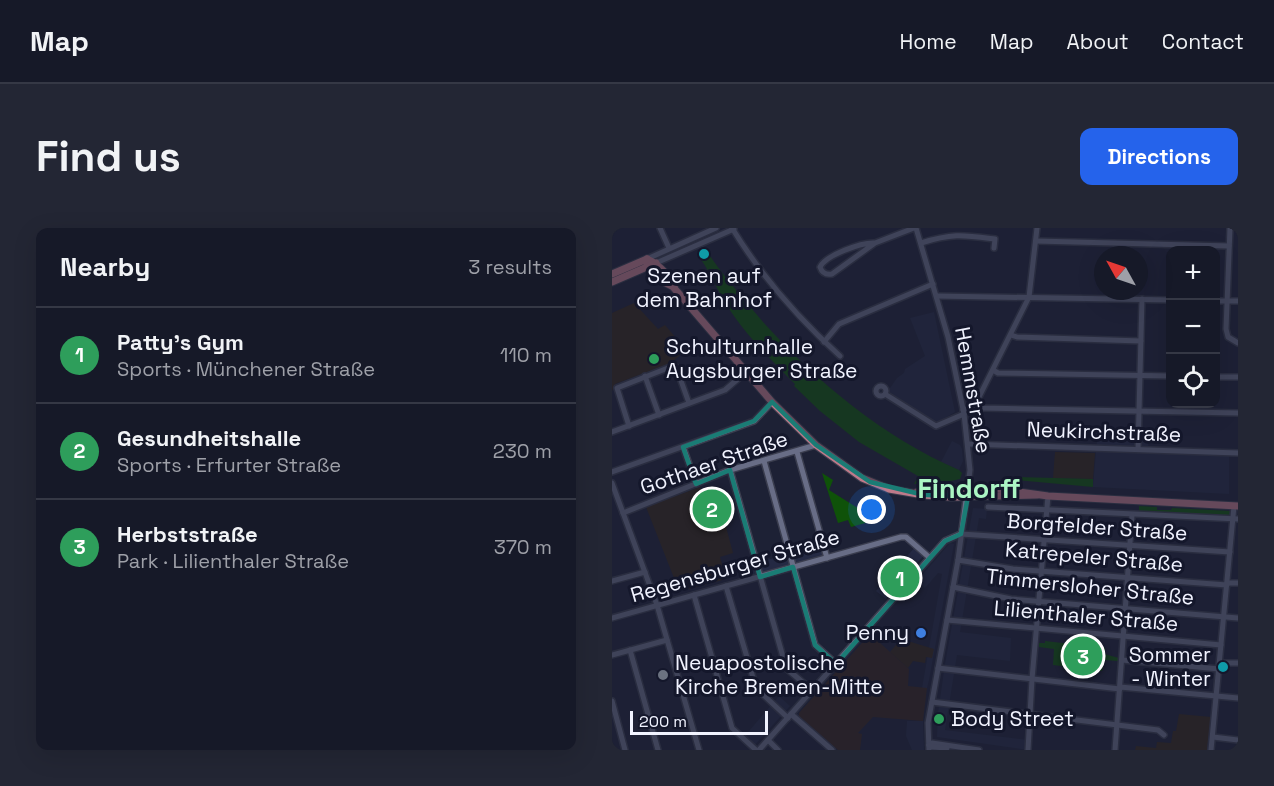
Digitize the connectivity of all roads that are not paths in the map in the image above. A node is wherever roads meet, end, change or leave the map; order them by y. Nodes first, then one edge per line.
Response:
1 (660, 228) edge
2 (716, 228) edge
3 (734, 228) edge
4 (915, 228) edge
5 (1037, 228) edge
6 (1230, 228) edge
7 (1036, 241) junction
8 (875, 243) junction
9 (921, 243) junction
10 (1229, 246) junction
11 (669, 248) junction
12 (994, 248) dead end
13 (647, 259) junction
14 (656, 263) junction
15 (647, 267) junction
16 (612, 274) edge
17 (612, 282) edge
18 (933, 284) junction
19 (674, 288) junction
20 (937, 296) junction
21 (1029, 297) junction
22 (1094, 298) edge
23 (1148, 299) edge
24 (1142, 300) edge
25 (1166, 300) edge
26 (1220, 301) edge
27 (1228, 301) junction
28 (1238, 301) edge
29 (1011, 335) junction
30 (1141, 341) junction
31 (824, 342) junction
32 (1238, 343) edge
33 (840, 356) dead end
34 (993, 370) junction
35 (746, 372) junction
36 (645, 376) junction
37 (1140, 376) junction
38 (1166, 376) edge
39 (1220, 377) edge
40 (1238, 377) edge
41 (885, 394) dead end
42 (772, 402) junction
43 (689, 403) junction
44 (976, 404) junction
45 (1139, 410) junction
46 (963, 412) junction
47 (1238, 412) edge
48 (659, 415) junction
49 (629, 426) junction
50 (612, 432) edge
51 (968, 444) junction
52 (816, 445) junction
53 (682, 447) junction
54 (1138, 449) junction
55 (797, 452) junction
56 (1238, 453) edge
57 (764, 461) junction
58 (730, 470) junction
59 (612, 472) edge
60 (612, 483) edge
61 (696, 484) junction
62 (969, 492) junction
63 (1048, 496) junction
64 (1236, 506) edge
65 (988, 507) dead end
66 (1047, 511) junction
67 (623, 513) junction
68 (1132, 515) junction
69 (1236, 519) edge
70 (961, 534) junction
71 (1045, 540) junction
72 (1130, 546) junction
73 (1238, 550) edge
74 (1230, 551) junction
75 (827, 558) junction
76 (930, 558) junction
77 (958, 560) junction
78 (793, 567) junction
79 (1042, 571) junction
80 (645, 572) junction
81 (760, 577) junction
82 (1128, 577) junction
83 (612, 581) edge
84 (1238, 583) edge
85 (1227, 584) junction
86 (726, 586) junction
87 (953, 587) junction
88 (694, 595) junction
89 (1040, 602) junction
90 (657, 605) junction
91 (1126, 608) junction
92 (1224, 617) junction
93 (612, 618) edge
94 (1238, 618) edge
95 (947, 620) junction
96 (1037, 628) junction
97 (1124, 637) junction
98 (667, 640) junction
99 (1221, 645) junction
100 (630, 650) junction
101 (612, 655) edge
102 (1122, 660) junction
103 (1238, 663) edge
104 (836, 664) junction
105 (1220, 666) junction
106 (938, 668) junction
107 (1032, 679) junction
108 (1120, 688) junction
109 (812, 690) junction
110 (1217, 696) junction
111 (1238, 698) edge
112 (612, 701) edge
113 (932, 702) junction
114 (1030, 715) junction
115 (790, 716) junction
116 (1117, 725) junction
117 (1164, 735) dead end
118 (1213, 736) junction
119 (768, 740) junction
120 (1238, 740) edge
121 (931, 747) edge
122 (625, 750) edge
123 (658, 750) edge
124 (699, 750) edge
125 (757, 750) edge
126 (778, 750) edge
127 (832, 750) edge
128 (979, 750) edge
129 (1028, 750) edge
130 (1115, 750) edge
131 (1211, 750) edge

1 - 11 street
2 - 11 street
3 - 14 street
3 - 31 street
4 - 8 street
4 - 9 street, Hemmstraße
5 - 7 street
6 - 10 street
7 - 10 street
7 - 21 street
8 - 8 street
9 - 12 street
9 - 18 street, Hemmstraße
10 - 27 street
11 - 13 street
13 - 14 main road
13 - 15 main road
13 - 16 main road
14 - 15 main road
14 - 19 main road
15 - 17 main road
15 - 19 main road
18 - 20 street, Hemmstraße
18 - 31 street
19 - 35 main road
20 - 21 street
20 - 46 street, Hemmstraße
21 - 22 street
21 - 29 street
23 - 25 street
24 - 30 street
26 - 27 street
27 - 28 street
27 - 32 street
29 - 30 street
29 - 34 street
30 - 37 street
31 - 33 street
34 - 37 street
34 - 44 street
35 - 42 main road
35 - 43 street
36 - 43 street
36 - 48 street
36 - 49 street
37 - 38 street
37 - 45 street
39 - 40 street
41 - 46 street
42 - 52 main road
42 - 53 street
43 - 48 street
44 - 45 street
44 - 46 street
45 - 47 street
45 - 54 street
46 - 51 street, Hemmstraße
48 - 49 street
49 - 50 street
51 - 54 street, Neukirchstraße
51 - 62 street, Hemmstraße
52 - 55 street, Gothaer Straße
52 - 62 main road
53 - 59 street
53 - 61 street
54 - 56 street, Neukirchstraße
55 - 57 street, Gothaer Straße
55 - 75 street
57 - 58 street, Gothaer Straße
57 - 78 street
58 - 61 street, Gothaer Straße
58 - 81 street
60 - 67 street
61 - 67 street, Gothaer Straße
62 - 63 main road
62 - 70 street, Hemmstraße
63 - 64 main road
63 - 66 street
64 - 69 street
65 - 66 street
66 - 68 street
66 - 71 street
67 - 80 street
68 - 69 street
68 - 72 street
69 - 74 street
70 - 71 street, Borgfelder Straße
70 - 76 street
70 - 77 street, Hemmstraße
71 - 72 street, Borgfelder Straße
71 - 79 street
72 - 74 street, Borgfelder Straße
72 - 82 street
73 - 74 street, Borgfelder Straße
74 - 85 street
75 - 76 street, Regensburger Straße
75 - 78 street, Regensburger Straße
76 - 104 street
77 - 79 street, Katrepeler Straße
77 - 87 street, Hemmstraße
78 - 81 street, Regensburger Straße
78 - 104 street
79 - 82 street, Katrepeler Straße
79 - 89 street
80 - 83 street
80 - 90 street
81 - 86 street, Regensburger Straße
81 - 109 street
82 - 85 street, Katrepeler Straße
82 - 91 street
84 - 85 street, Katrepeler Straße
85 - 92 street
86 - 88 street, Regensburger Straße
86 - 115 street
87 - 89 street, Timmersloher Straße
87 - 95 street, Hemmstraße
88 - 90 street, Regensburger Straße
88 - 125 street
89 - 91 street, Timmersloher Straße
89 - 96 street
90 - 93 street, Regensburger Straße
90 - 98 street
91 - 92 street, Timmersloher Straße
91 - 97 street
92 - 94 street, Timmersloher Straße
92 - 99 street
95 - 96 street, Lilienthaler Straße
95 - 106 street, Hemmstraße
96 - 97 street, Lilienthaler Straße
96 - 107 street
97 - 99 street, Lilienthaler Straße
97 - 102 street
98 - 100 street
98 - 124 street
99 - 105 street
100 - 101 street
100 - 123 street
102 - 105 street
102 - 108 street
103 - 105 street
104 - 109 street
105 - 110 street
106 - 107 street
106 - 113 street, Hemmstraße
107 - 108 street
107 - 114 street
108 - 110 street
108 - 116 street
109 - 115 street
110 - 111 street
110 - 118 street
112 - 122 street
113 - 114 street
113 - 121 street, Hemmstraße
114 - 116 street
114 - 129 street
115 - 119 street
115 - 127 street
116 - 117 street
116 - 130 street
118 - 120 street
118 - 131 street
119 - 125 street
119 - 126 street
121 - 128 street

